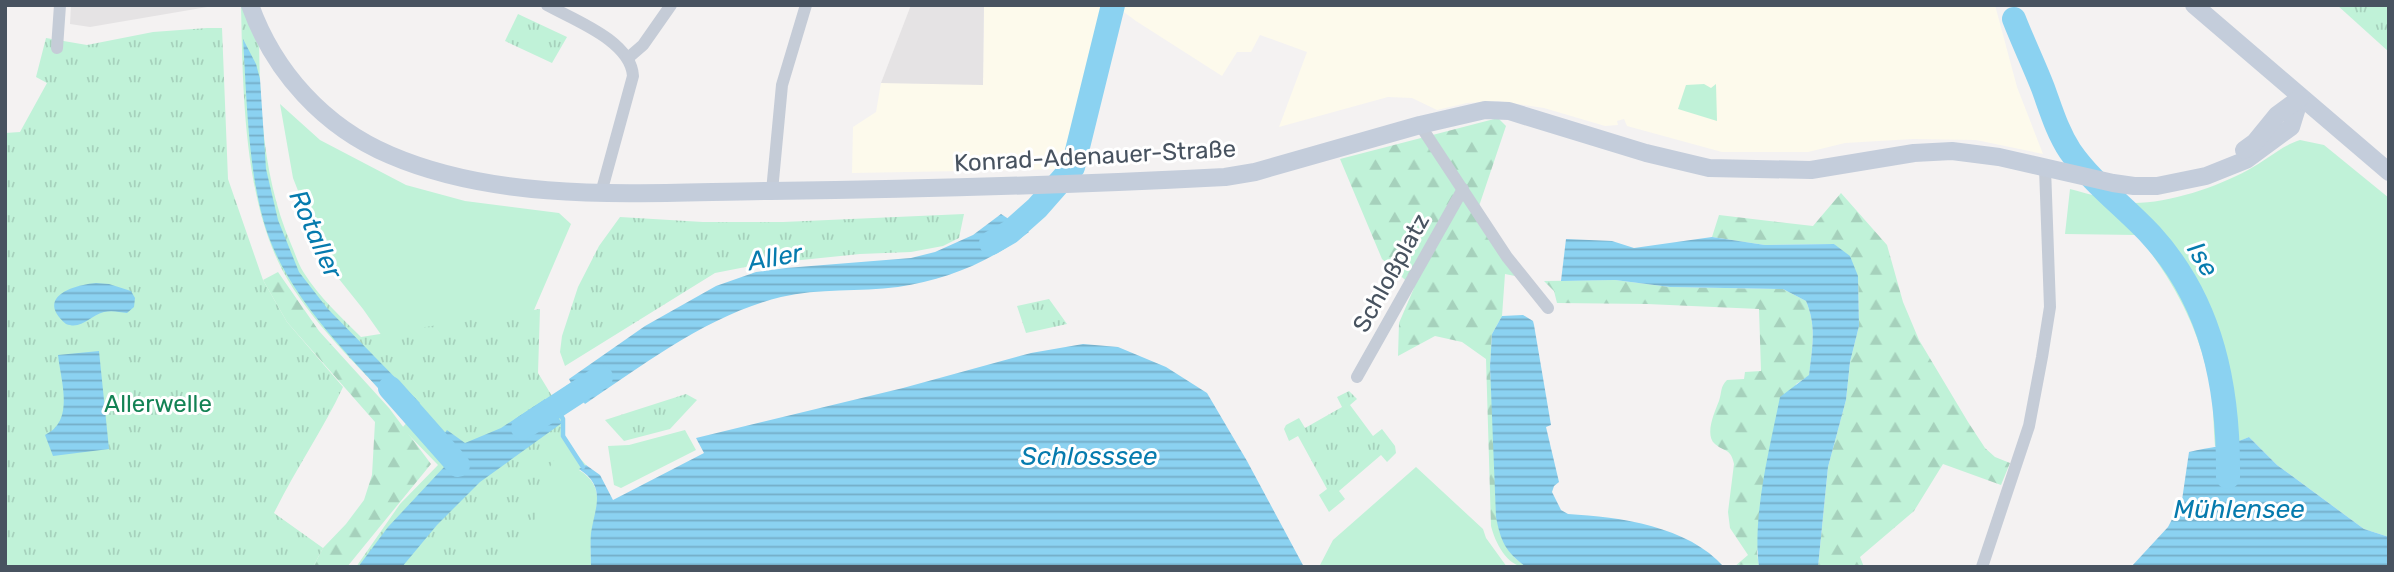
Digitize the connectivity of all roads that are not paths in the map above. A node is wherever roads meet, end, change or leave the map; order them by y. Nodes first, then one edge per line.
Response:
1 (60, 5) edge
2 (547, 5) edge
3 (671, 5) edge
4 (806, 5) edge
5 (2194, 5) edge
6 (251, 6) edge
7 (57, 48) dead end
8 (628, 58) junction
9 (2300, 98) junction
10 (1420, 125) junction
11 (2045, 168) junction
12 (2389, 172) edge
13 (1463, 189) junction
14 (772, 191) junction
15 (601, 193) junction
16 (1548, 308) dead end
17 (1357, 377) dead end
18 (1982, 567) edge

1 - 7 street
2 - 8 street
3 - 8 street
4 - 14 street
5 - 9 street
6 - 15 street, Konrad-Adenauer-Straße
8 - 15 street
9 - 11 street, Konrad-Adenauer-Straße
9 - 12 street
10 - 11 street, Konrad-Adenauer-Straße
10 - 13 street
10 - 14 street, Konrad-Adenauer-Straße
11 - 18 street
13 - 16 street
13 - 17 street, Schloßplatz
14 - 15 street, Konrad-Adenauer-Straße

